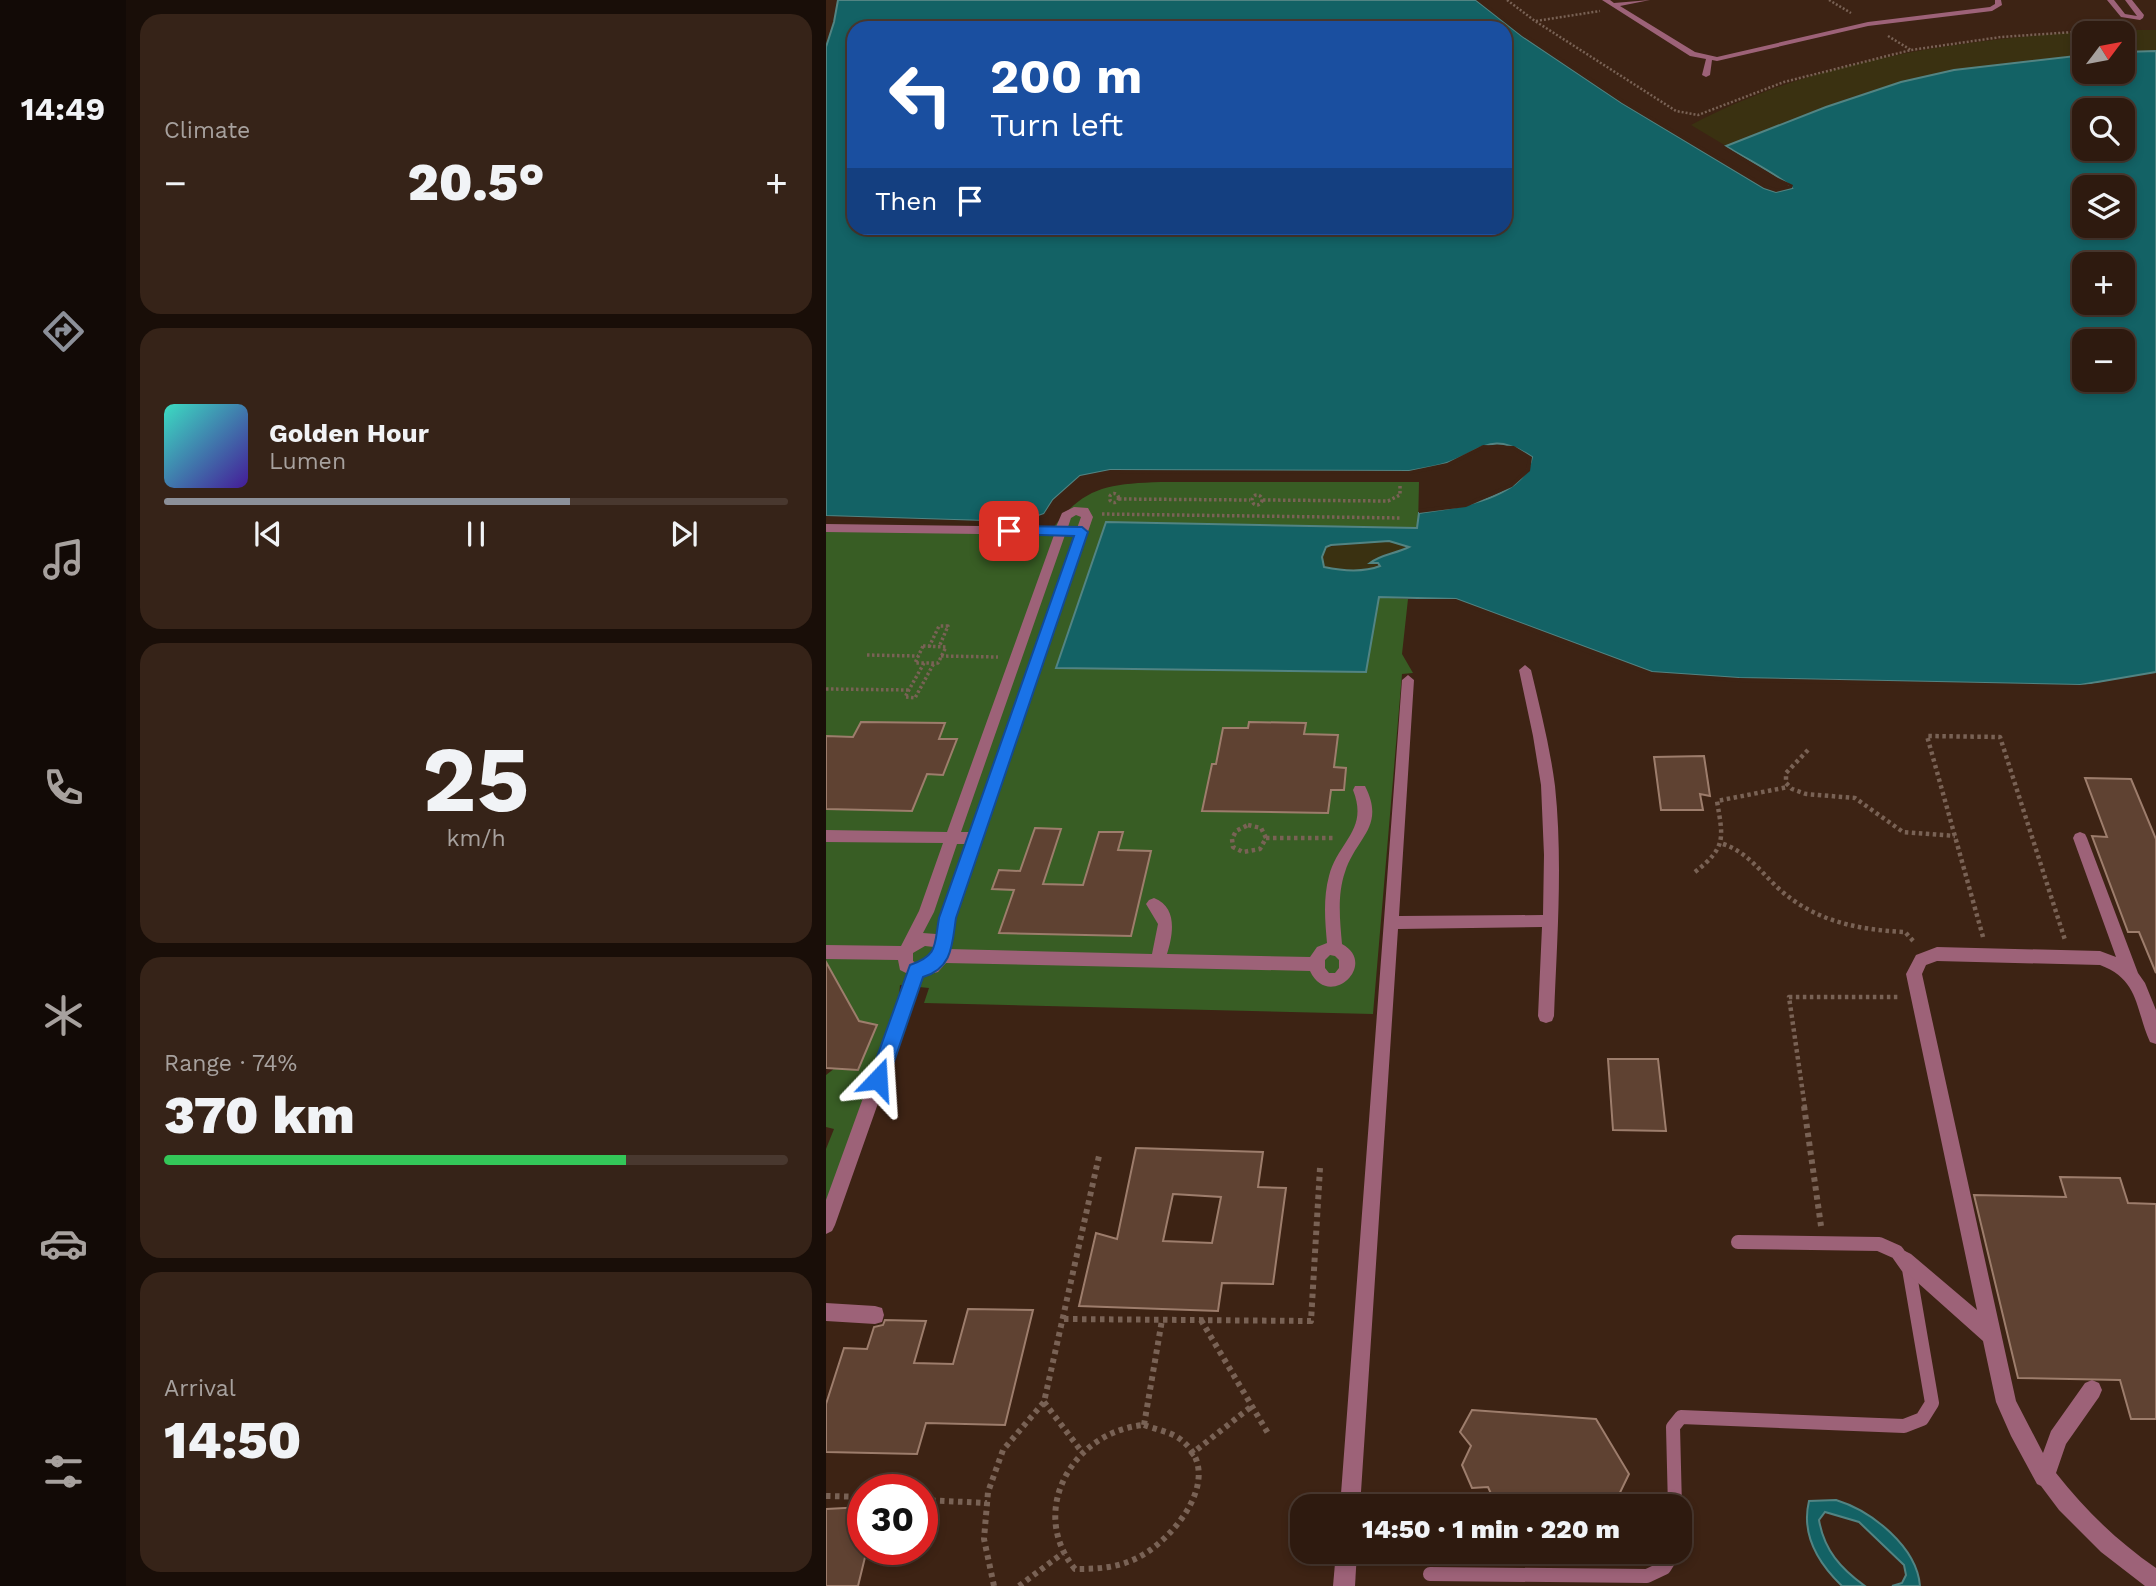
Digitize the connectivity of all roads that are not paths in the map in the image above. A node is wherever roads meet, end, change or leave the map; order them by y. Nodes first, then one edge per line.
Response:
1 (1605, 0) edge
2 (1647, 0) edge
3 (1997, 0) edge
4 (2110, 0) edge
5 (2128, 0) edge
6 (1614, 5) junction
7 (1687, 50) junction
8 (1740, 54) junction
9 (1709, 59) junction
10 (1706, 75) dead end
11 (826, 528) edge
12 (1062, 531) junction
13 (1082, 532) junction
14 (1015, 663) junction
15 (1034, 668) junction
16 (1525, 670) dead end
17 (1408, 680) dead end
18 (1360, 790) dead end
19 (826, 836) edge
20 (952, 838) junction
21 (975, 838) junction
22 (2080, 838) dead end
23 (1154, 904) dead end
24 (1550, 922) junction
25 (1391, 923) junction
26 (1335, 949) junction
27 (907, 950) junction
28 (941, 950) junction
29 (826, 952) edge
30 (1157, 961) junction
31 (1315, 964) junction
32 (917, 971) junction
33 (2130, 973) junction
34 (1546, 1016) dead end
35 (2156, 1037) edge
36 (826, 1225) edge
37 (1738, 1242) dead end
38 (1905, 1260) junction
39 (826, 1312) edge
40 (875, 1315) dead end
41 (1992, 1336) junction
42 (2092, 1390) dead end
43 (2044, 1476) junction
44 (1351, 1494) edge
45 (1675, 1494) edge
46 (1346, 1564) edge
47 (1668, 1564) edge
48 (1430, 1574) dead end
49 (1537, 1581) edge
50 (2156, 1581) edge
51 (1344, 1586) edge

1 - 6 street
2 - 6 street
3 - 8 street
4 - 5 street
6 - 7 street
7 - 8 street
7 - 9 street
8 - 9 street
9 - 10 street
11 - 12 street
12 - 13 street
12 - 13 street
12 - 14 street
13 - 15 street
14 - 15 street
14 - 20 street
15 - 21 street
16 - 24 street
17 - 25 street
18 - 26 street
19 - 20 street
20 - 21 street
20 - 27 street
21 - 28 street
22 - 33 street
23 - 30 street
24 - 25 street
24 - 34 street
25 - 44 street
26 - 31 street
26 - 31 street
27 - 28 street
27 - 29 street
27 - 32 street
28 - 30 street
28 - 32 street
30 - 31 street
32 - 36 street
33 - 35 street
33 - 41 street
37 - 38 lane
38 - 41 street
38 - 45 lane
39 - 40 street
41 - 43 street
42 - 43 street
43 - 50 street
46 - 51 street
47 - 49 lane
48 - 49 lane

